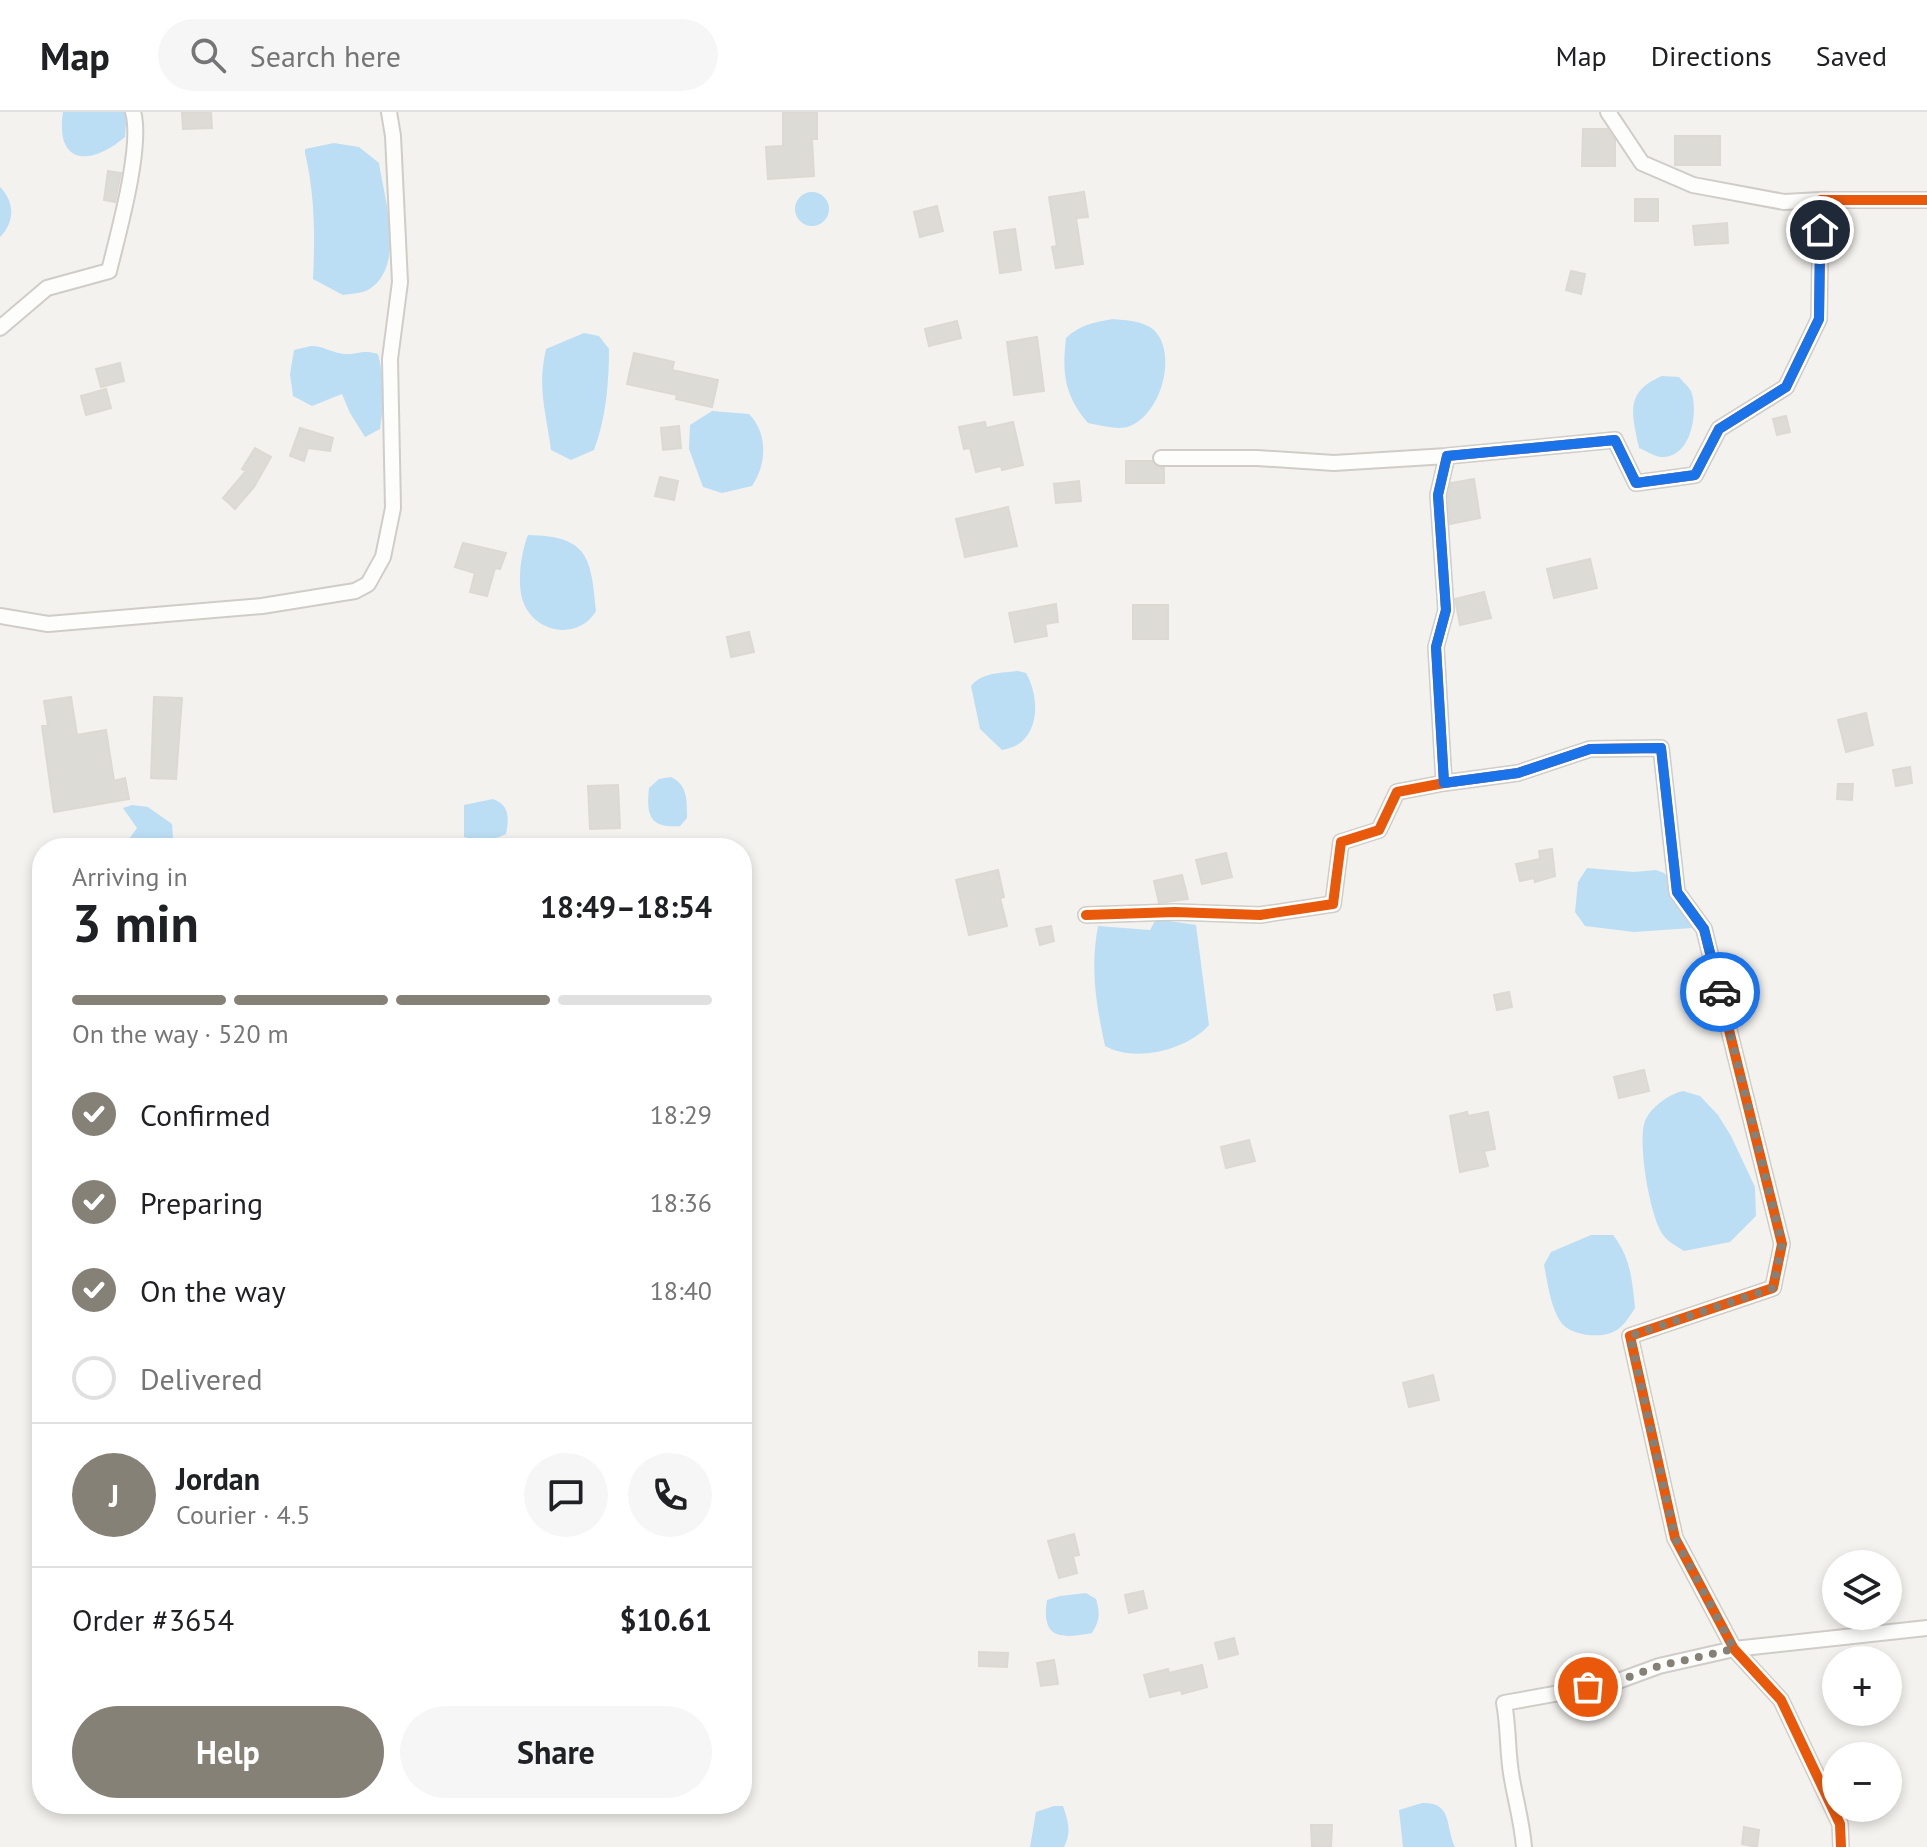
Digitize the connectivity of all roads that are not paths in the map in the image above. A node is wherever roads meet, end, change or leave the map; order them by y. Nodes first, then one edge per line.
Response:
1 (133, 112) edge
2 (389, 112) edge
3 (1608, 112) edge
4 (1821, 200) junction
5 (1927, 200) edge
6 (0, 328) edge
7 (1447, 456) junction
8 (1161, 458) dead end
9 (0, 616) edge
10 (1444, 783) junction
11 (1086, 915) dead end
12 (1927, 1628) edge
13 (1734, 1649) junction
14 (1524, 1847) edge
15 (1841, 1847) edge

1 - 6 street
2 - 9 street
3 - 4 street
4 - 5 street
4 - 7 street
7 - 8 street
7 - 10 street
10 - 11 street
10 - 13 street
12 - 13 street
13 - 14 street
13 - 15 street

